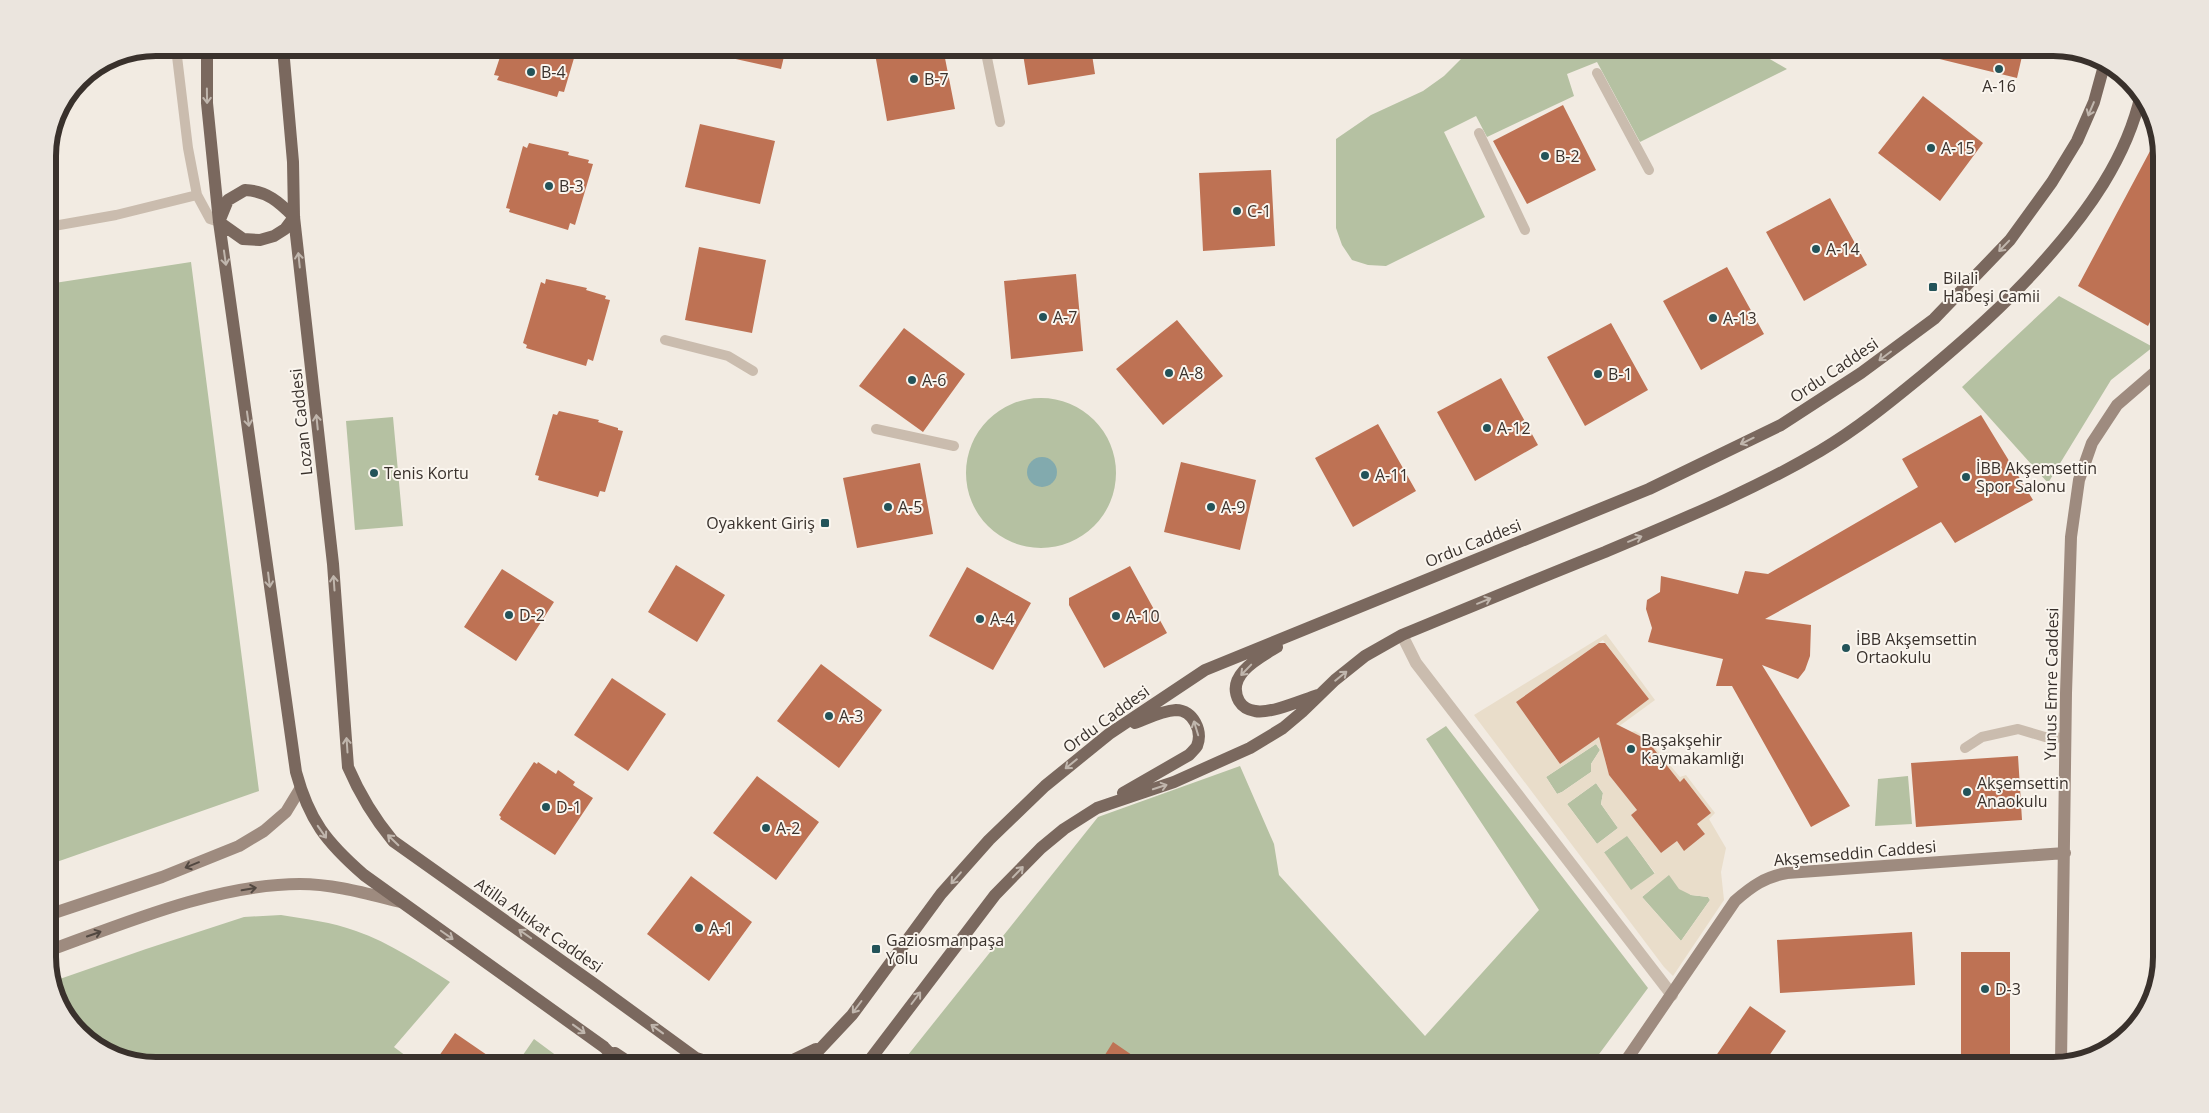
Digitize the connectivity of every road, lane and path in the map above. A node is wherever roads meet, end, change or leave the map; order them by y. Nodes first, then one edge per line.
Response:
1 (177, 56) edge
2 (207, 56) edge
3 (283, 56) edge
4 (987, 56) edge
5 (2103, 70) edge
6 (1597, 73) dead end
7 (2138, 105) edge
8 (1000, 122) dead end
9 (1479, 133) dead end
10 (1649, 170) dead end
11 (196, 195) junction
12 (294, 217) junction
13 (219, 222) junction
14 (56, 226) edge
15 (1525, 230) dead end
16 (665, 340) dead end
17 (753, 371) dead end
18 (2153, 374) edge
19 (876, 428) dead end
20 (954, 446) dead end
21 (1316, 624) junction
22 (1402, 635) junction
23 (1319, 695) junction
24 (1109, 734) junction
25 (2066, 738) junction
26 (1965, 748) dead end
27 (300, 789) junction
28 (358, 792) joint
29 (1097, 808) junction
30 (2065, 853) junction
31 (400, 902) junction
32 (56, 912) edge
33 (56, 948) edge
34 (1672, 995) junction
35 (829, 1041) junction
36 (604, 1047) junction
37 (2061, 1056) edge
38 (613, 1057) edge
39 (619, 1057) edge
40 (691, 1057) edge
41 (802, 1057) edge
42 (814, 1057) edge
43 (873, 1057) edge
44 (1629, 1057) edge

1 - 11 lane
2 -> 13 main road
3 - 12 main road, Lozan Caddesi
4 - 8 lane
5 -> 21 main road, Ordu Caddesi
6 - 10 lane
22 -> 7 main road
9 - 15 lane
11 - 13 lane
11 - 14 lane
12 - 13 main road
12 - 13 main road
28 -> 12 main road, Lozan Caddesi
13 -> 27 main road
16 - 17 lane
18 - 25 street, Yunus Emre Caddesi
19 - 20 lane
21 -> 23 main road
21 - 24 main road, Ordu Caddesi
23 -> 22 main road
22 - 34 street
29 -> 23 main road
29 -> 24 main road
24 -> 35 main road, Ordu Caddesi
25 - 26 lane
25 - 30 street, Yunus Emre Caddesi
27 -> 31 main road
27 -> 32 street
40 -> 28 main road, Atilla Altıkat Caddesi
43 -> 29 main road
30 - 34 street, Akşemseddin Caddesi
30 - 37 street, Yunus Emre Caddesi
33 -> 31 street
31 -> 36 main road
34 - 44 street, Akşemseddin Caddesi
35 - 41 main road
35 - 42 main road, Ordu Caddesi
36 - 38 main road
36 - 39 main road

